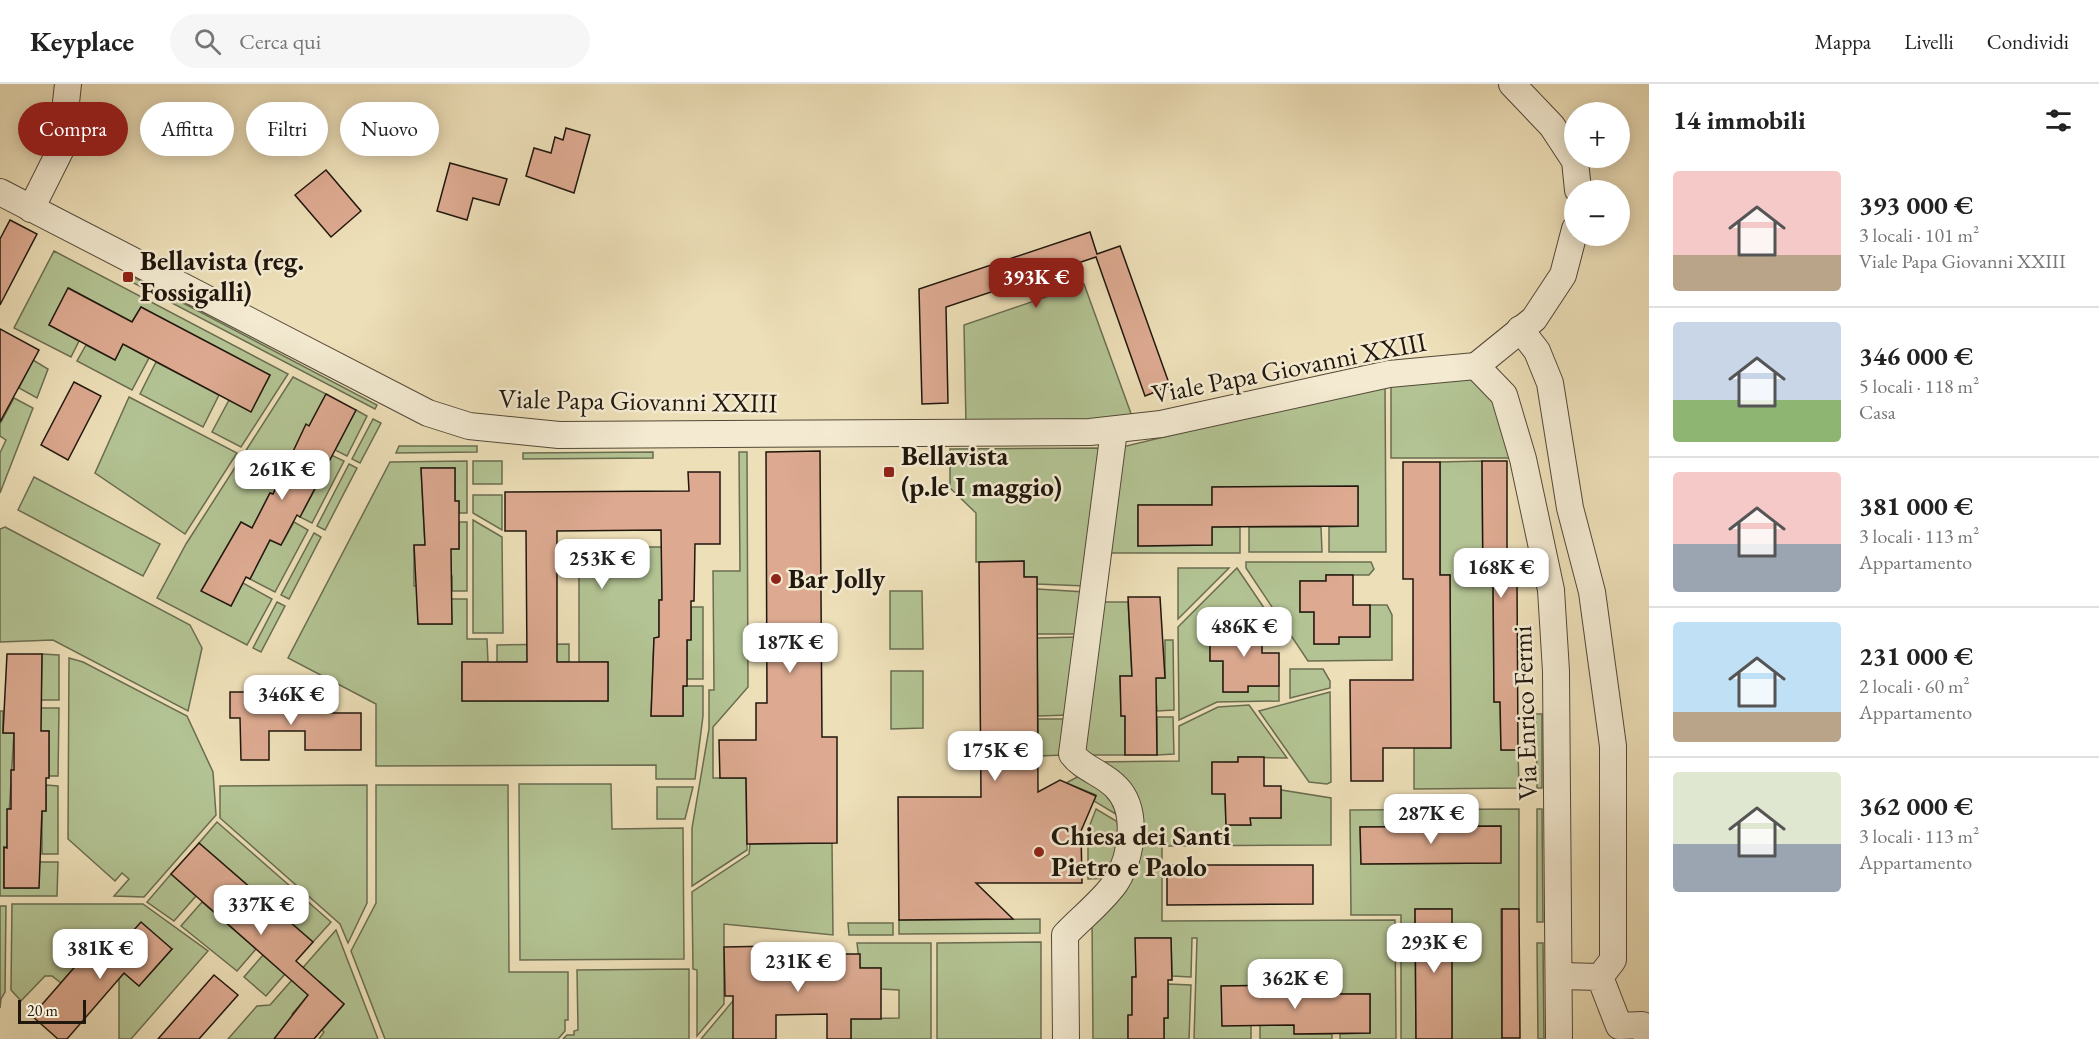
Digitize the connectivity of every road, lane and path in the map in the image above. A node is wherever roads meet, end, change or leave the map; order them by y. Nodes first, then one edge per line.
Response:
1 (68, 84) edge
2 (1512, 84) edge
3 (1577, 180) edge
4 (0, 192) edge
5 (31, 209) junction
6 (1571, 246) edge
7 (1520, 329) junction
8 (1476, 366) junction
9 (1114, 430) junction
10 (1560, 976) junction
11 (1600, 977) junction
12 (1066, 1039) edge
13 (1559, 1039) edge
14 (1648, 1039) edge

1 - 5 street
2 - 3 street
4 - 5 street, Viale Papa Giovanni XXIII
5 - 9 street, Viale Papa Giovanni XXIII
6 - 7 street
7 - 8 street
7 - 11 street
8 - 9 street, Viale Papa Giovanni XXIII
8 - 10 street, Via Enrico Fermi
9 - 12 street
10 - 11 street
10 - 13 street, Via Enrico Fermi
11 - 14 street

